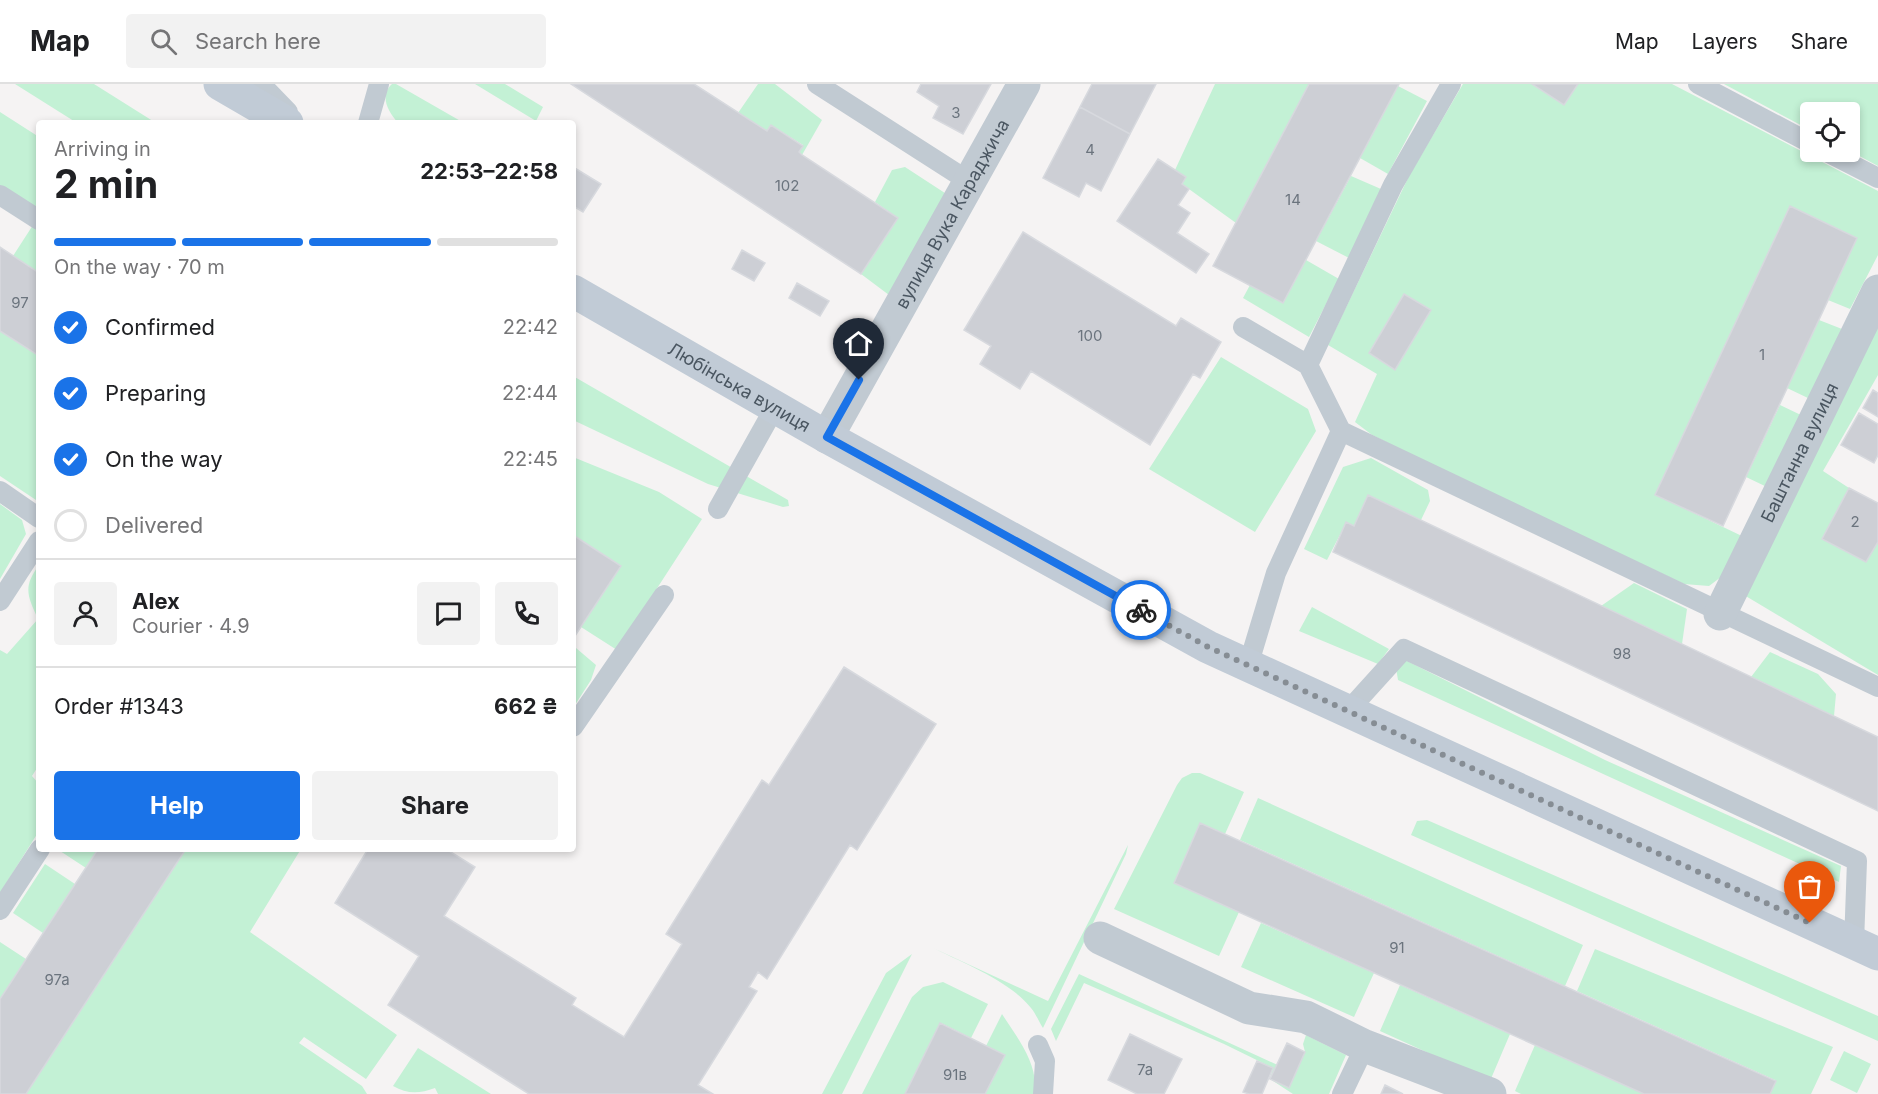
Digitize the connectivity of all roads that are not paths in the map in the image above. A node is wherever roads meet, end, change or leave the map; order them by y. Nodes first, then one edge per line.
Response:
1 (220, 84) edge
2 (261, 84) edge
3 (379, 84) edge
4 (817, 84) edge
5 (1024, 84) edge
6 (1451, 84) edge
7 (1698, 84) edge
8 (282, 120) edge
9 (295, 120) edge
10 (369, 120) edge
11 (1800, 138) edge
12 (1847, 162) edge
13 (1878, 178) edge
14 (968, 184) junction
15 (0, 195) edge
16 (36, 218) edge
17 (1878, 291) edge
18 (576, 293) edge
19 (1243, 327) dead end
20 (1308, 365) junction
21 (775, 407) junction
22 (1341, 431) junction
23 (827, 437) junction
24 (0, 491) edge
25 (718, 509) dead end
26 (36, 516) edge
27 (36, 545) edge
28 (664, 595) dead end
29 (0, 601) edge
30 (1720, 614) junction
31 (1248, 666) junction
32 (1878, 687) edge
33 (1347, 712) junction
34 (576, 723) edge
35 (38, 852) edge
36 (0, 910) edge
37 (1100, 938) dead end
38 (1866, 949) edge
39 (1038, 1045) dead end
40 (1365, 1046) junction
41 (1043, 1094) edge
42 (1342, 1094) edge
43 (1490, 1094) edge

1 - 8 main road
2 - 9 lane
3 - 10 lane
4 - 14 lane
5 - 14 street, вулиця Вука Караджича
6 - 20 lane
7 - 11 lane
12 - 13 lane
14 - 23 street, вулиця Вука Караджича
15 - 16 lane
17 - 30 street, Баштанна вулиця
18 - 21 main road, Любінська вулиця
19 - 20 lane
20 - 22 lane
21 - 23 main road, Любінська вулиця
21 - 25 lane
22 - 30 lane
22 - 31 lane
23 - 31 main road, Любінська вулиця
24 - 26 lane
27 - 29 lane
28 - 34 lane
30 - 32 lane
31 - 33 main road, Любінська вулиця
33 - 38 main road, Любінська вулиця
33 - 38 lane
35 - 36 lane
37 - 40 street
39 - 41 lane
40 - 42 lane
40 - 43 street

